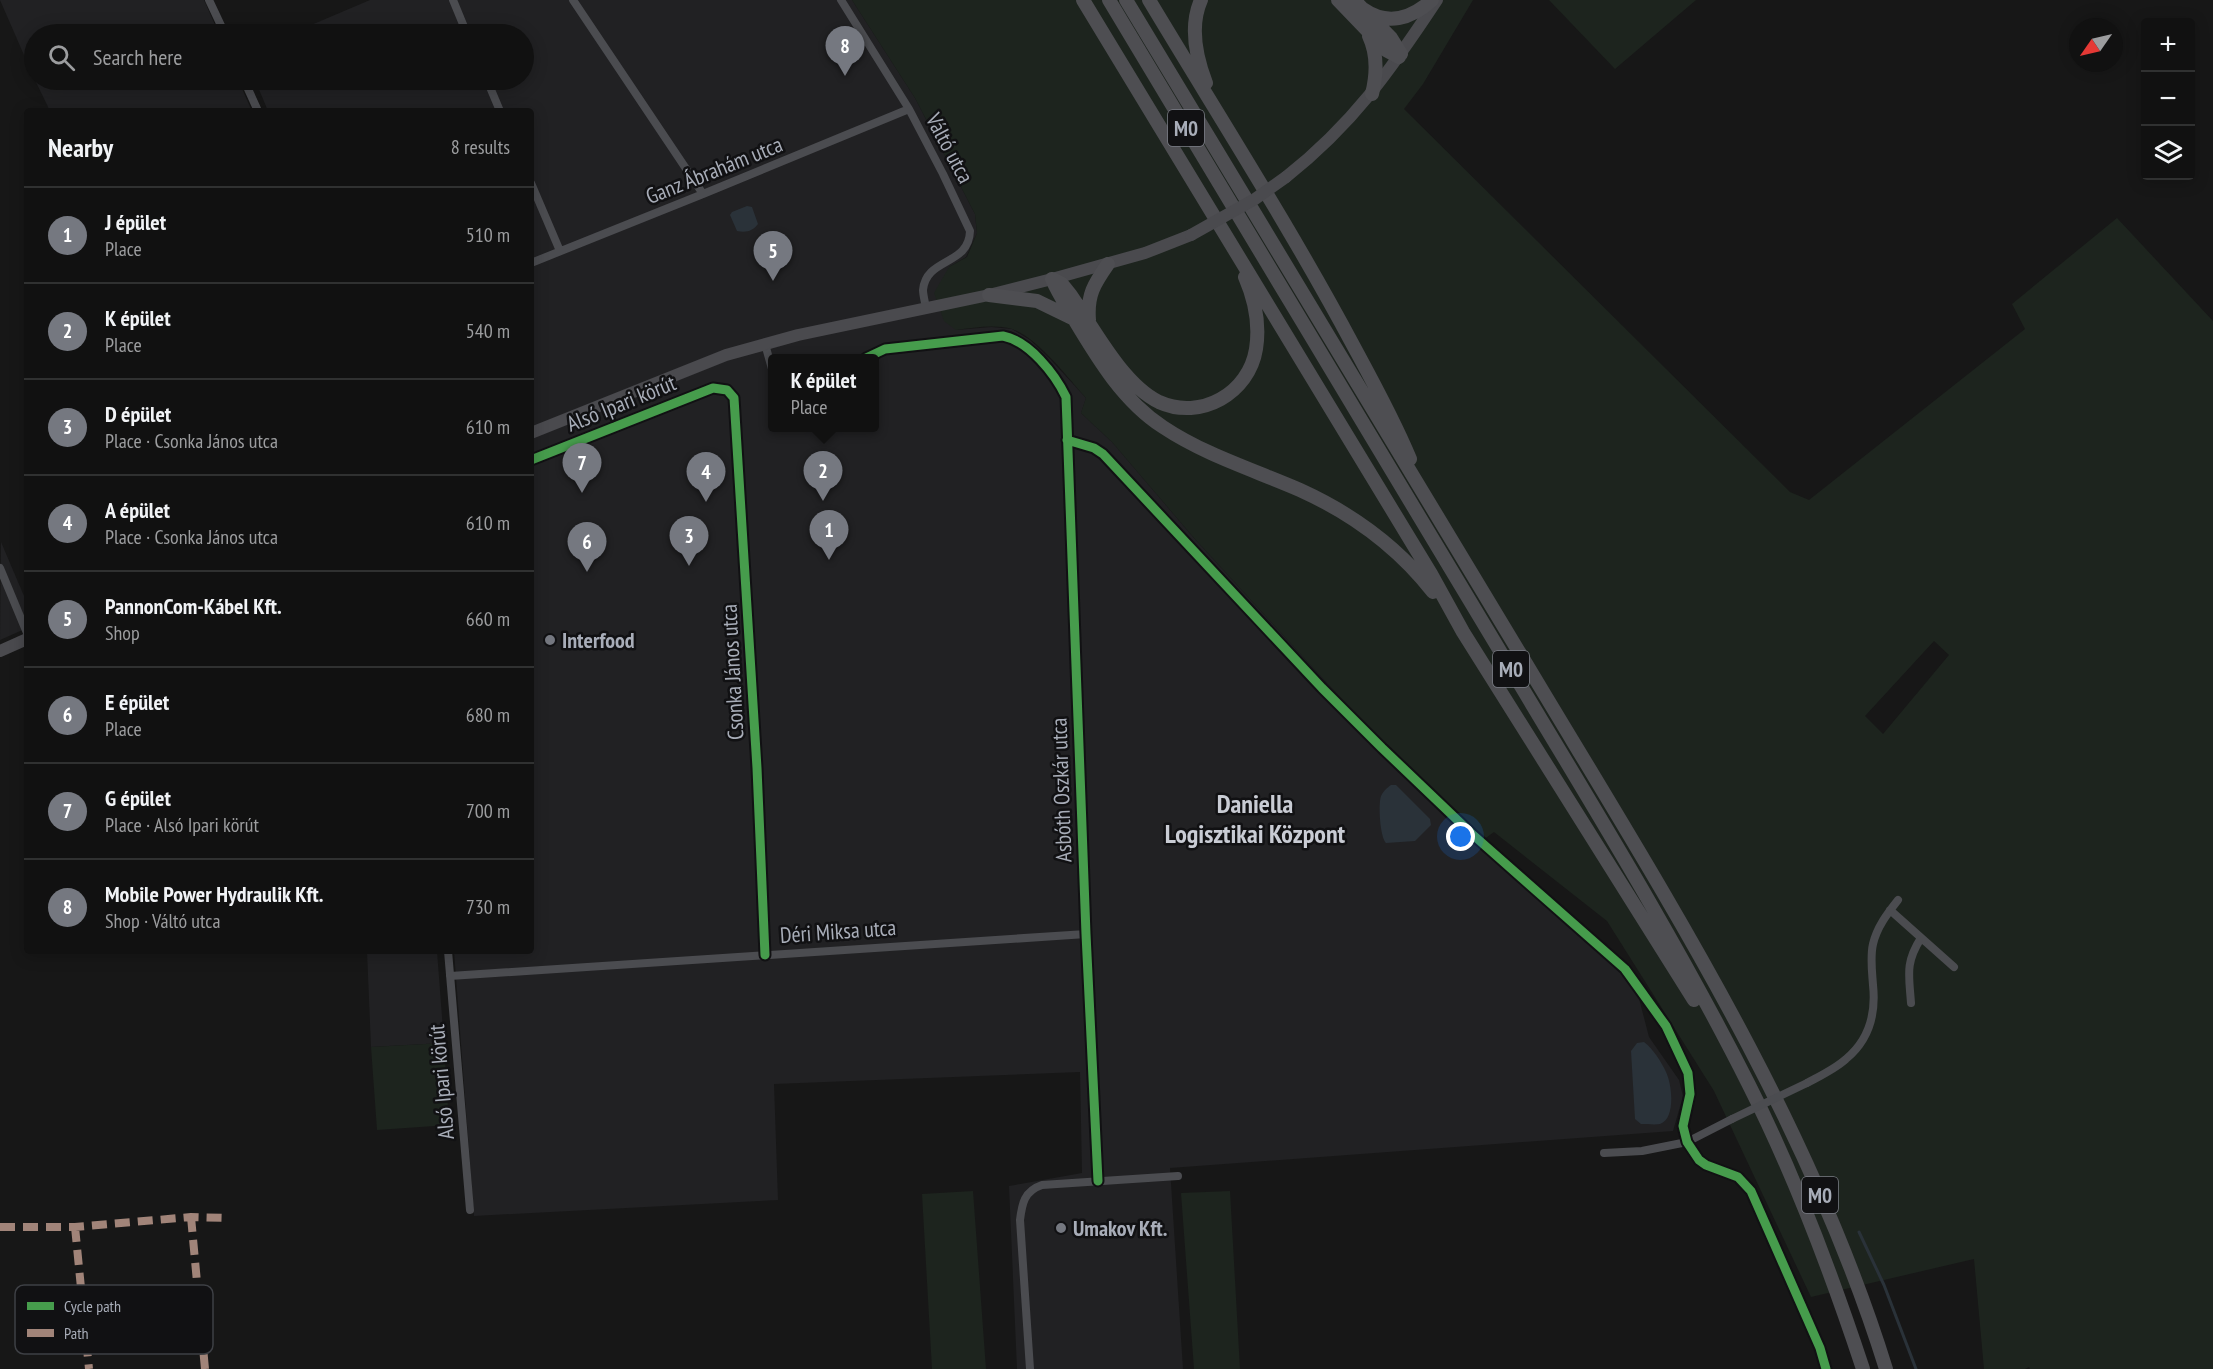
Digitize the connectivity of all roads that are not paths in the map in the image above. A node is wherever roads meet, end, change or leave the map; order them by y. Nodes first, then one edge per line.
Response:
1 (209, 0) edge
2 (453, 0) edge
3 (573, 0) edge
4 (841, 0) edge
5 (1083, 0) edge
6 (1109, 0) edge
7 (1126, 0) edge
8 (1149, 0) edge
9 (1201, 0) edge
10 (1338, 0) edge
11 (1434, 0) edge
12 (1359, 4) edge
13 (220, 24) edge
14 (463, 24) edge
15 (1366, 29) junction
16 (1400, 56) junction
17 (249, 90) edge
18 (491, 90) edge
19 (1372, 94) junction
20 (257, 108) edge
21 (499, 108) edge
22 (909, 109) junction
23 (1231, 134) junction
24 (534, 190) edge
25 (703, 194) junction
26 (1231, 245) junction
27 (560, 251) junction
28 (534, 262) edge
29 (1108, 264) junction
30 (1052, 279) junction
31 (988, 295) junction
32 (926, 308) junction
33 (1075, 320) junction
34 (1089, 322) junction
35 (765, 344) junction
36 (874, 354) edge
37 (768, 355) edge
38 (727, 390) joint
39 (534, 432) edge
40 (1067, 440) junction
41 (534, 459) edge
42 (1424, 494) junction
43 (0, 568) edge
44 (24, 626) edge
45 (1463, 632) junction
46 (24, 640) edge
47 (0, 651) edge
48 (1898, 900) dead end
49 (1890, 910) junction
50 (1086, 934) junction
51 (1921, 938) junction
52 (448, 954) edge
53 (765, 955) junction
54 (1954, 968) dead end
55 (450, 976) junction
56 (1911, 1003) dead end
57 (1750, 1088) junction
58 (1687, 1142) junction
59 (1604, 1153) dead end
60 (1178, 1176) dead end
61 (1098, 1181) junction
62 (470, 1210) dead end
63 (1030, 1369) edge
64 (1826, 1369) edge
65 (1863, 1369) edge
66 (1886, 1369) edge

1 - 13 street
2 - 14 street
3 - 25 street
4 - 22 street, Váltó utca
5 - 26 highway
6 - 57 highway, M0
7 - 42 highway, M0
8 - 23 highway
9 - 23 highway
10 - 15 highway
11 - 12 highway
11 - 16 main road
12 - 16 highway
15 - 16 highway
15 - 19 highway
16 - 19 main road
17 - 20 street
18 - 21 street
19 - 29 main road, bridge
22 - 25 street, Ganz Ábrahám utca
22 - 32 street, Váltó utca
23 - 42 highway
24 - 27 street
25 - 27 street, Ganz Ábrahám utca
26 - 34 highway
26 - 45 highway
27 - 28 street, Ganz Ábrahám utca
29 - 30 main road
29 - 34 highway
30 - 31 main road
30 - 33 highway
30 - 34 highway
31 - 32 main road
31 - 33 highway
32 - 35 main road
33 - 45 highway
35 - 37 street
35 - 39 main road
36 - 40 street, Asbóth Oszkár utca
38 - 41 street, Alsó Ipari körút
38 - 53 street, Csonka János utca
40 - 50 street, Asbóth Oszkár utca
40 - 58 street
42 - 66 highway, M0
43 - 44 street
45 - 57 highway
46 - 47 main road
48 - 49 street
49 - 51 street
49 - 58 street, bridge
50 - 53 street, Déri Miksa utca
50 - 61 street, Asbóth Oszkár utca
51 - 54 street
51 - 56 street
52 - 55 street, Alsó Ipari körút
53 - 55 street, Déri Miksa utca
55 - 62 street, Alsó Ipari körút
57 - 65 highway, M0
58 - 59 street
58 - 64 street
60 - 61 street
61 - 63 street

